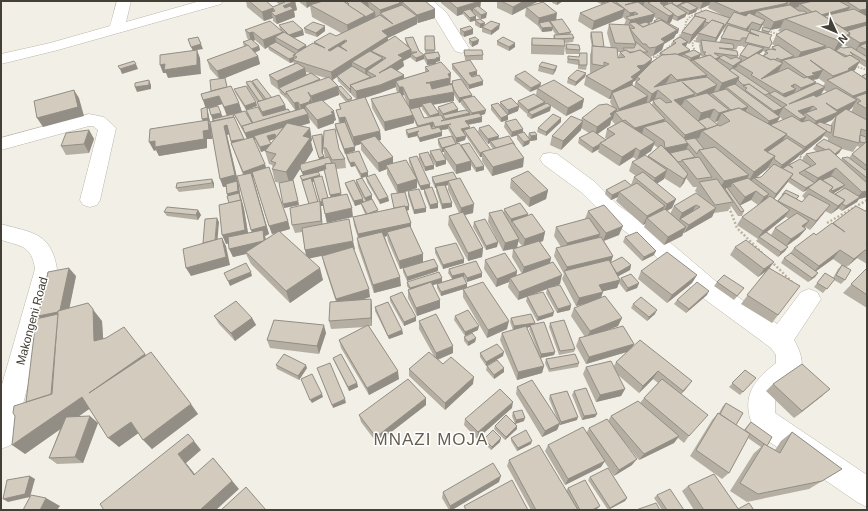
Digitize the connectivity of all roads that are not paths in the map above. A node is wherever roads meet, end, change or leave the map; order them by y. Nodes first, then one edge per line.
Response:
1 (124, 1) edge
2 (216, 1) edge
3 (424, 1) edge
4 (116, 30) junction
5 (461, 48) dead end
6 (1, 59) edge
7 (1, 144) edge
8 (550, 159) dead end
9 (90, 200) dead end
10 (1, 232) edge
11 (809, 299) road end
12 (780, 340) junction
13 (1, 436) edge
14 (867, 492) edge

1 - 4 street
2 - 4 street
3 - 5 street
4 - 6 street
7 - 9 street
8 - 12 street
10 - 13 street, Makongeni Road
11 - 12 street
12 - 14 street

